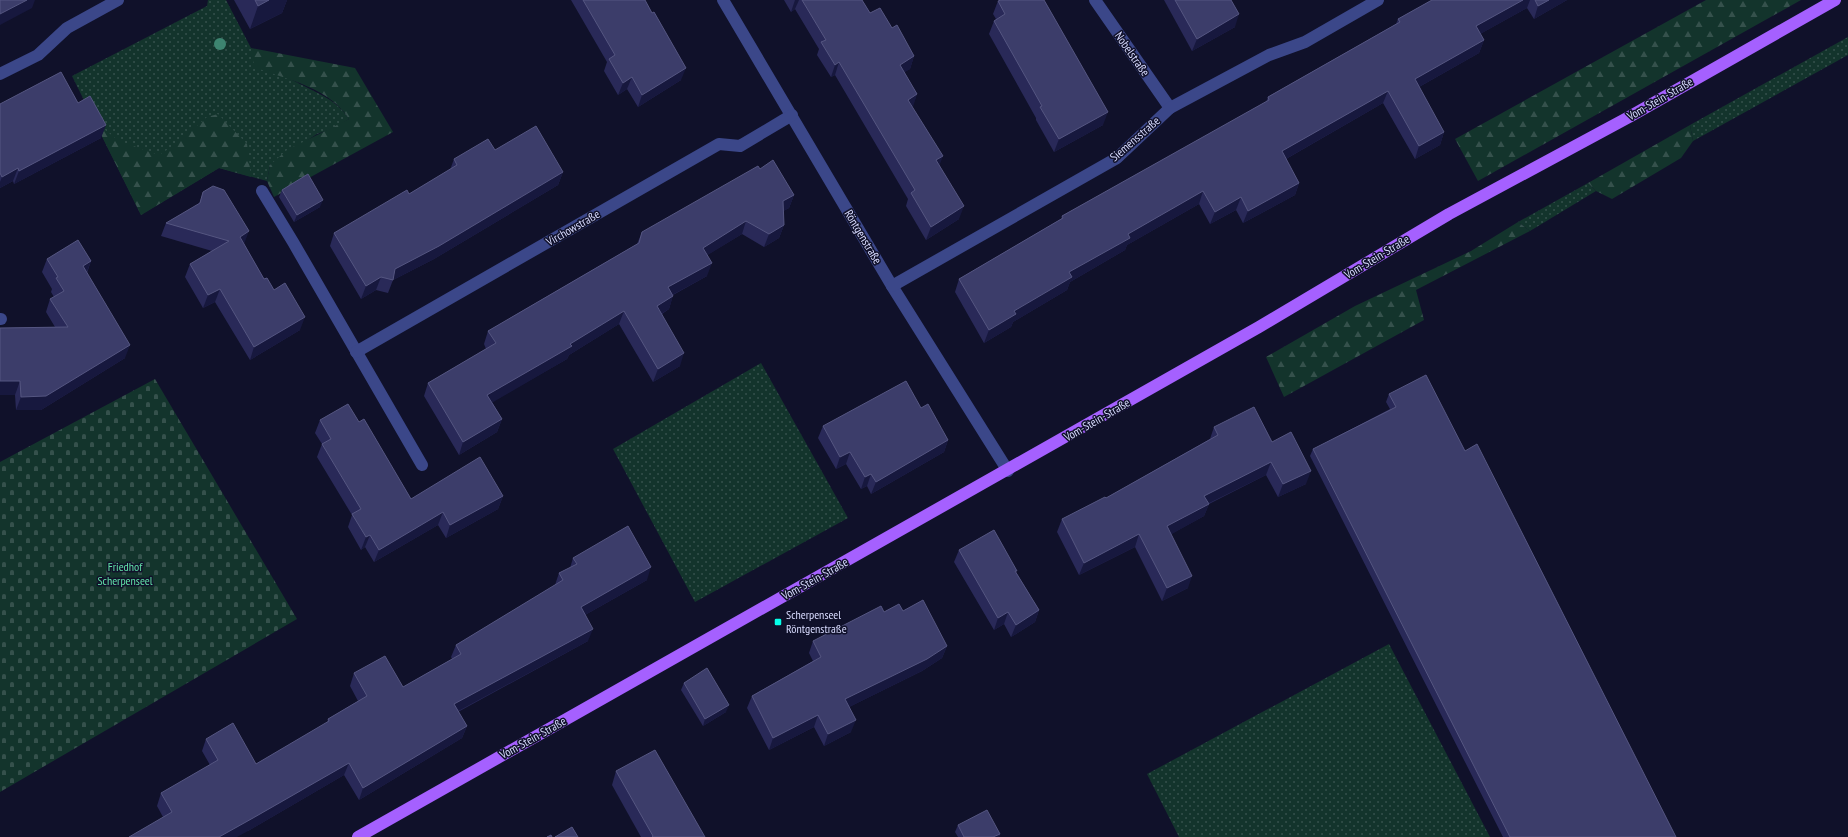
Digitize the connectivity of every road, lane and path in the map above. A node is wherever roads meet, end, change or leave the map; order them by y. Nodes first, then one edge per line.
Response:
1 (118, 0) edge
2 (723, 0) edge
3 (1096, 0) edge
4 (1378, 0) edge
5 (1835, 0) edge
6 (0, 74) edge
7 (1170, 108) junction
8 (792, 115) junction
9 (262, 191) dead end
10 (892, 286) junction
11 (356, 352) junction
12 (422, 465) dead end
13 (1008, 470) junction
14 (358, 837) edge

1 - 6 street
2 - 8 street, Röntgenstraße
3 - 7 street, Nobelstraße
4 - 7 street, Siemensstraße
5 - 13 main road, Vom-Stein-Straße
7 - 10 street, Siemensstraße
8 - 10 street, Röntgenstraße
8 - 11 street, Virchowstraße
9 - 11 street
10 - 13 street, Röntgenstraße
11 - 12 street
13 - 14 main road, Vom-Stein-Straße

